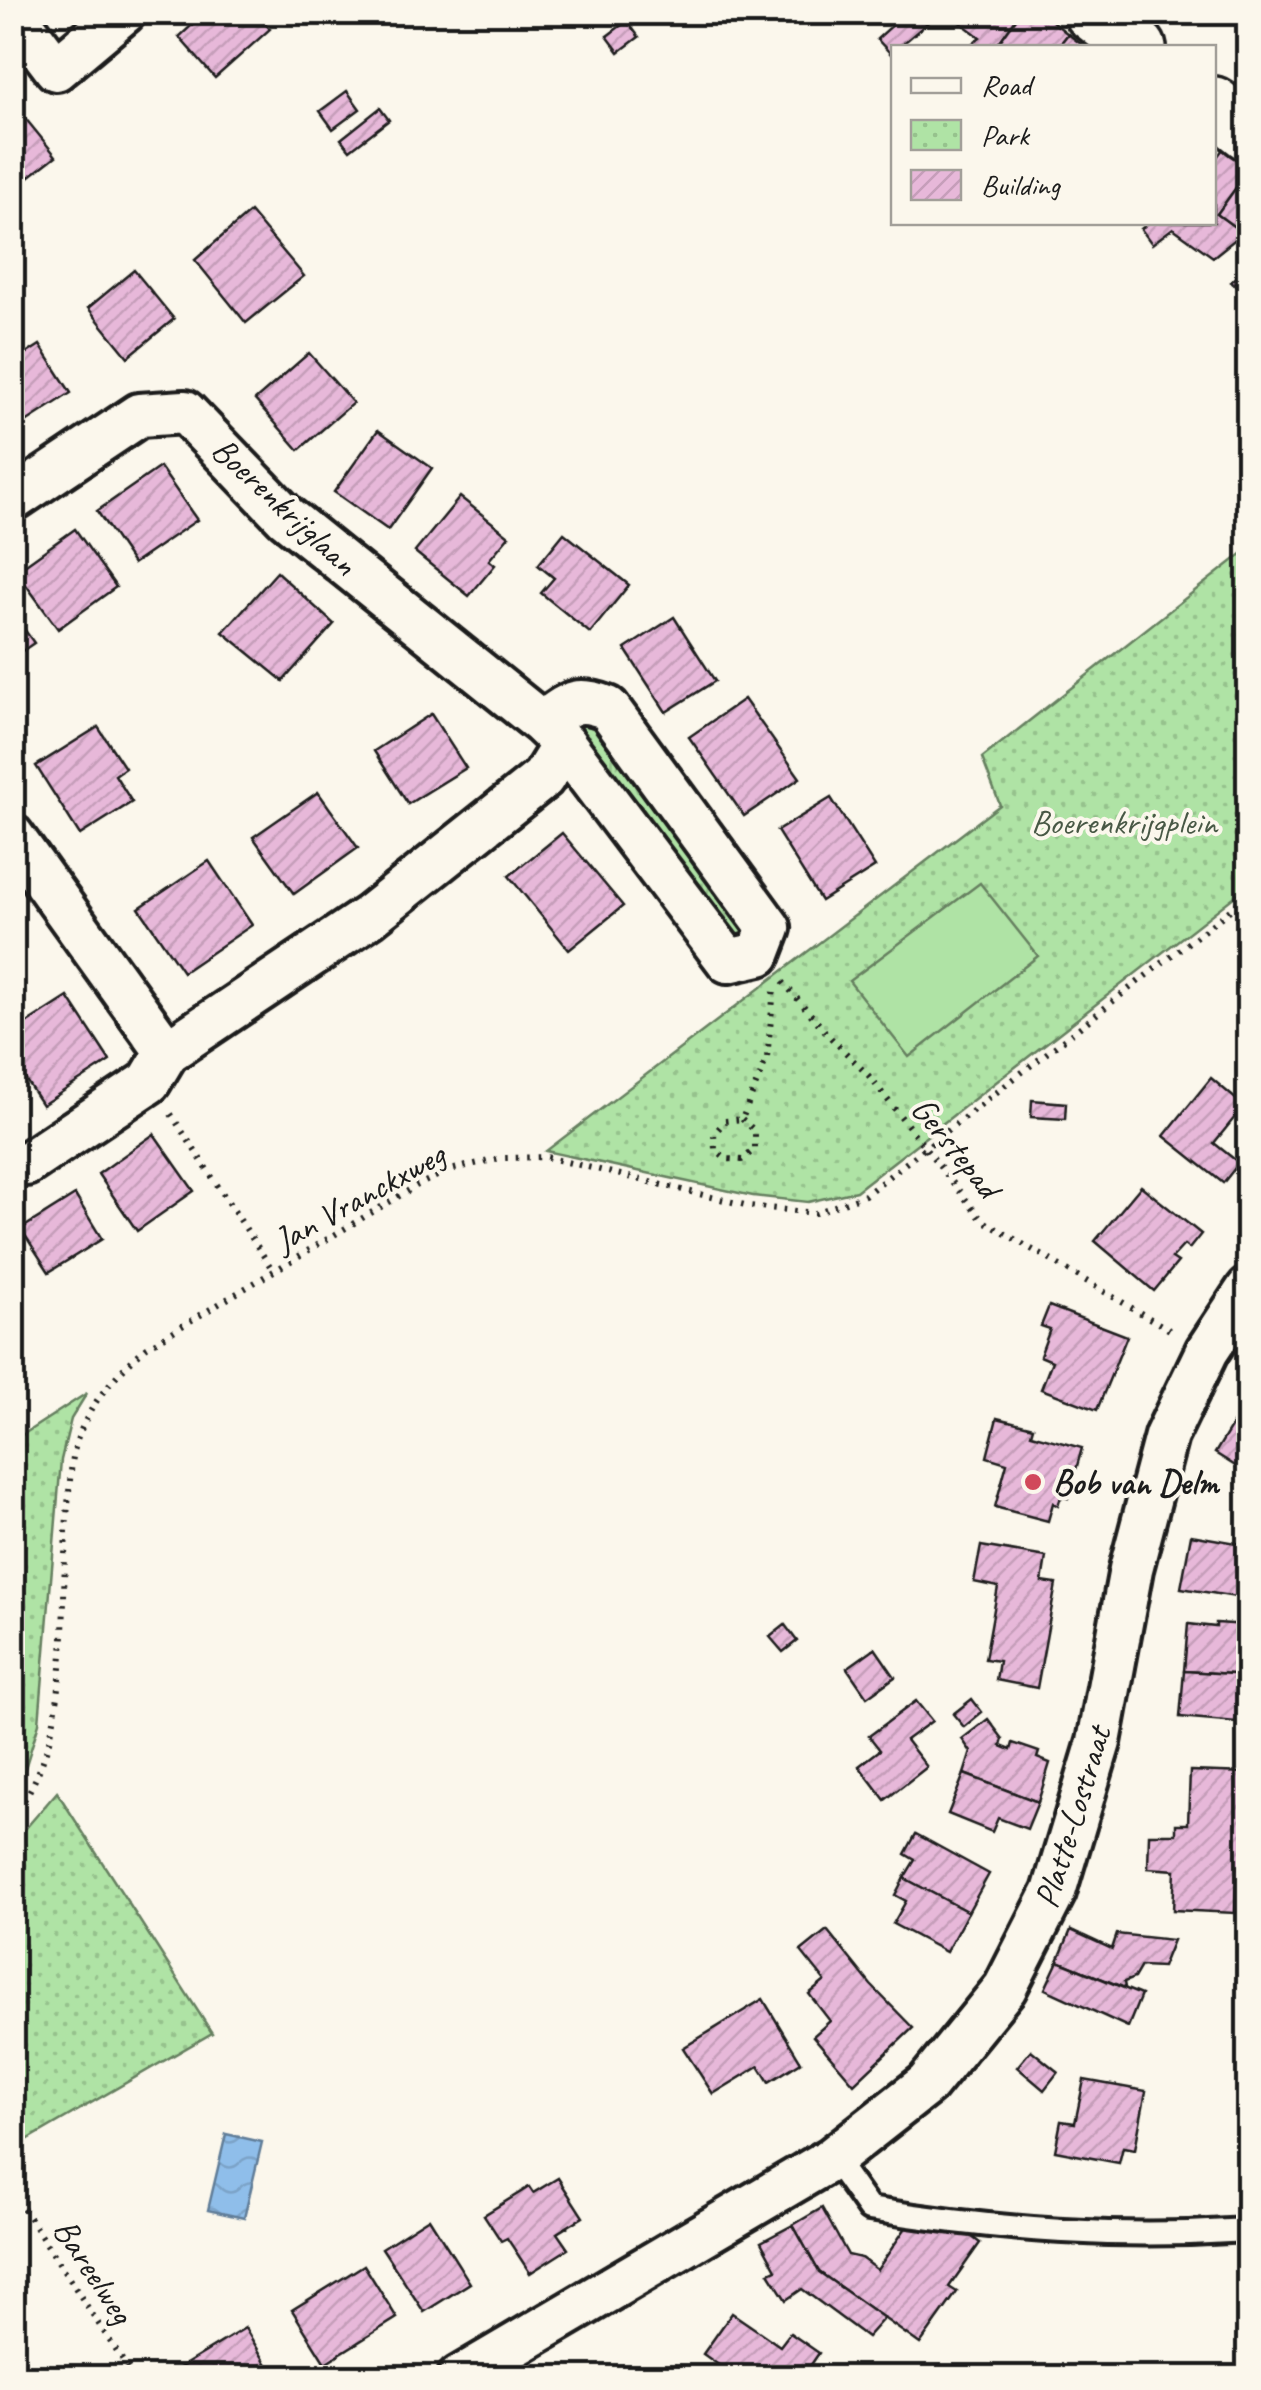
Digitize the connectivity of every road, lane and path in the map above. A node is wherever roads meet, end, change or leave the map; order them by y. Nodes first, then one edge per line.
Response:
1 (124, 12) edge
2 (1092, 12) edge
3 (16, 14) edge
4 (1134, 45) edge
5 (1216, 107) edge
6 (1248, 132) edge
7 (12, 500) edge
8 (558, 754) junction
9 (12, 836) edge
10 (1248, 896) edge
11 (766, 962) junction
12 (158, 1067) junction
13 (742, 1120) junction
14 (926, 1150) junction
15 (26, 1164) dead end
16 (274, 1272) junction
17 (1248, 1289) edge
18 (1207, 1351) junction
19 (12, 1817) edge
20 (833, 2158) junction
21 (12, 2192) edge
22 (1248, 2230) edge
23 (134, 2378) edge
24 (458, 2378) edge

1 - 3 street
2 - 4 street
5 - 6 street
7 - 8 street, Boerenkrijglaan
8 - 11 street, Boerenkrijglaan
8 - 11 street
8 - 12 street
9 - 12 street
10 - 14 path, Jan Vranckxweg
11 - 13 path
11 - 14 path, Gerstepad
12 - 15 street
12 - 16 path
13 - 13 path
14 - 16 path, Jan Vranckxweg
14 - 18 path, Gerstepad
16 - 19 path, Jan Vranckxweg
17 - 18 street, Platte-Lostraat
18 - 20 street, Platte-Lostraat
20 - 22 lane
20 - 24 street, Platte-Lostraat
21 - 23 path, Bareelweg

